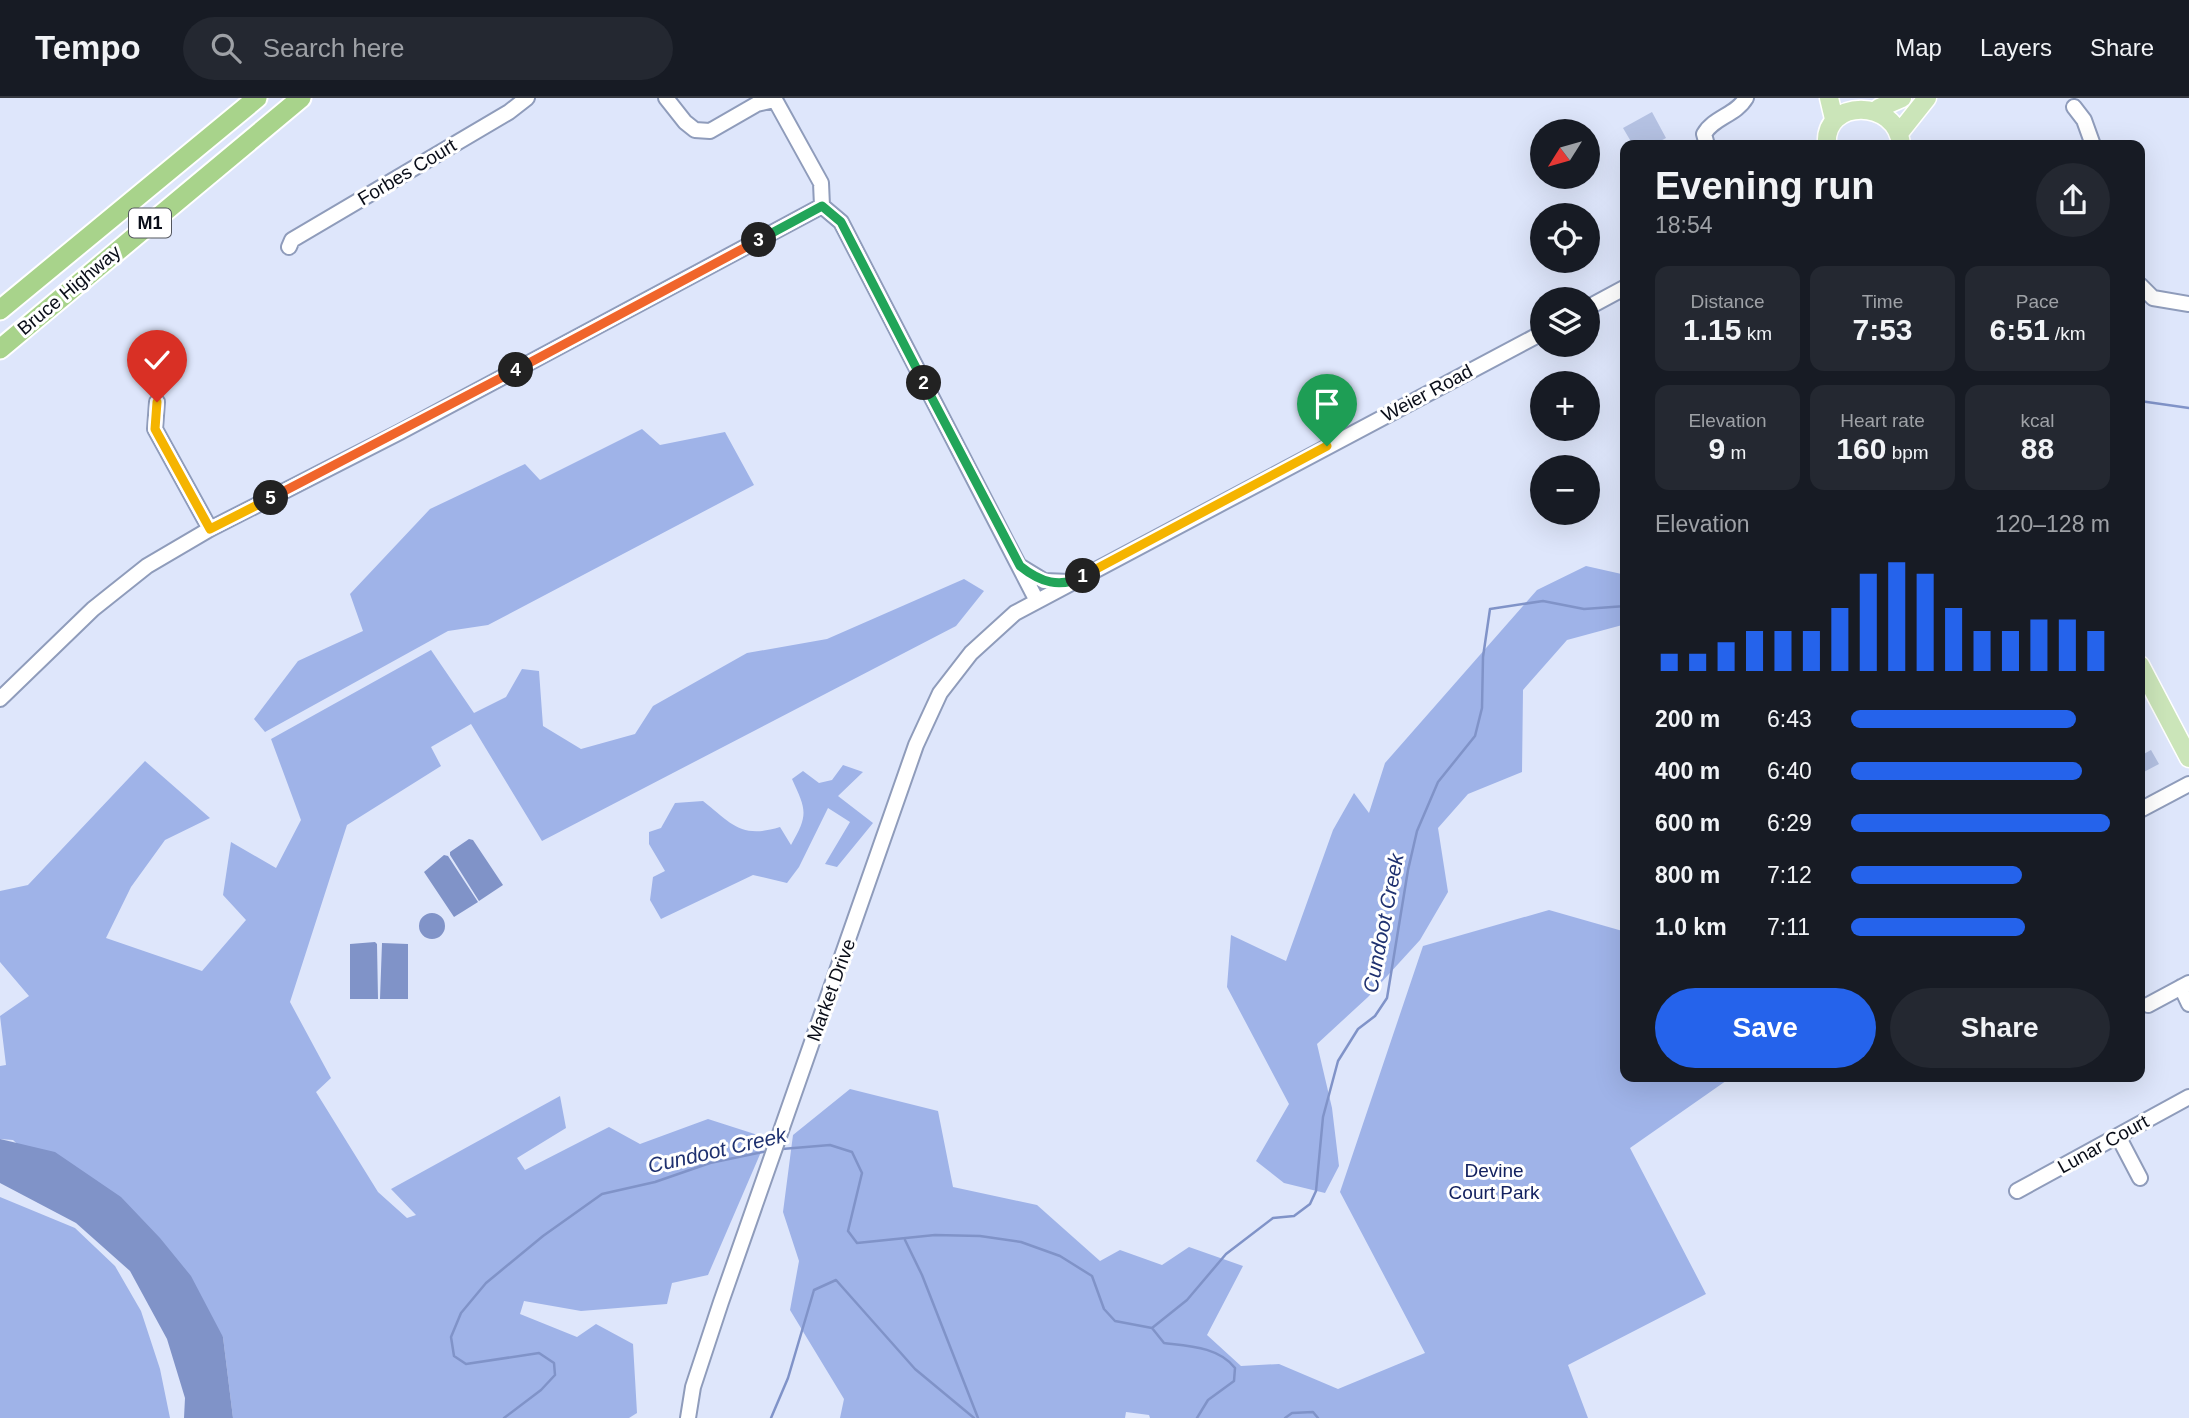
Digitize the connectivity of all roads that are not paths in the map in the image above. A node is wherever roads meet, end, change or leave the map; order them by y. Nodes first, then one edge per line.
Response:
1 (257, 98) edge
2 (301, 98) edge
3 (527, 98) edge
4 (666, 98) edge
5 (1746, 98) edge
6 (1829, 98) edge
7 (1902, 98) edge
8 (1927, 98) edge
9 (774, 99) edge
10 (1855, 101) edge
11 (1879, 107) junction
12 (2074, 107) dead end
13 (1834, 119) junction
14 (1900, 139) edge
15 (1706, 140) edge
16 (1827, 140) edge
17 (2091, 140) edge
18 (822, 206) junction
19 (289, 247) dead end
20 (2145, 290) edge
21 (1620, 291) edge
22 (1600, 301) edge
23 (2189, 304) edge
24 (0, 310) edge
25 (1530, 339) edge
26 (0, 349) edge
27 (157, 402) dead end
28 (210, 529) junction
29 (1020, 566) junction
30 (1072, 582) junction
31 (1037, 601) junction
32 (2145, 674) edge
33 (0, 699) edge
34 (2189, 758) edge
35 (2189, 784) edge
36 (2145, 807) edge
37 (2185, 985) edge
38 (2189, 1003) edge
39 (2148, 1005) dead end
40 (2189, 1097) edge
41 (2118, 1136) junction
42 (2140, 1178) dead end
43 (2017, 1191) dead end
44 (688, 1418) edge

1 - 24 highway, Bruce Highway / M1
2 - 26 highway, Bruce Highway / M1
3 - 19 street, Forbes Court
4 - 9 street
5 - 15 street
6 - 13 main road
7 - 11 main road
8 - 14 main road
9 - 18 street
10 - 11 main road
10 - 13 main road
11 - 14 main road
12 - 17 street
13 - 16 main road
18 - 28 street
18 - 29 street
20 - 23 street
21 - 22 street
25 - 30 street, Weier Road
27 - 28 street
28 - 33 street
29 - 30 street
29 - 31 street
30 - 31 street, Weier Road
31 - 44 street, Market Drive
32 - 34 main road
35 - 36 street
37 - 38 street
37 - 39 street
40 - 41 street, Lunar Court
41 - 42 street
41 - 43 street, Lunar Court

